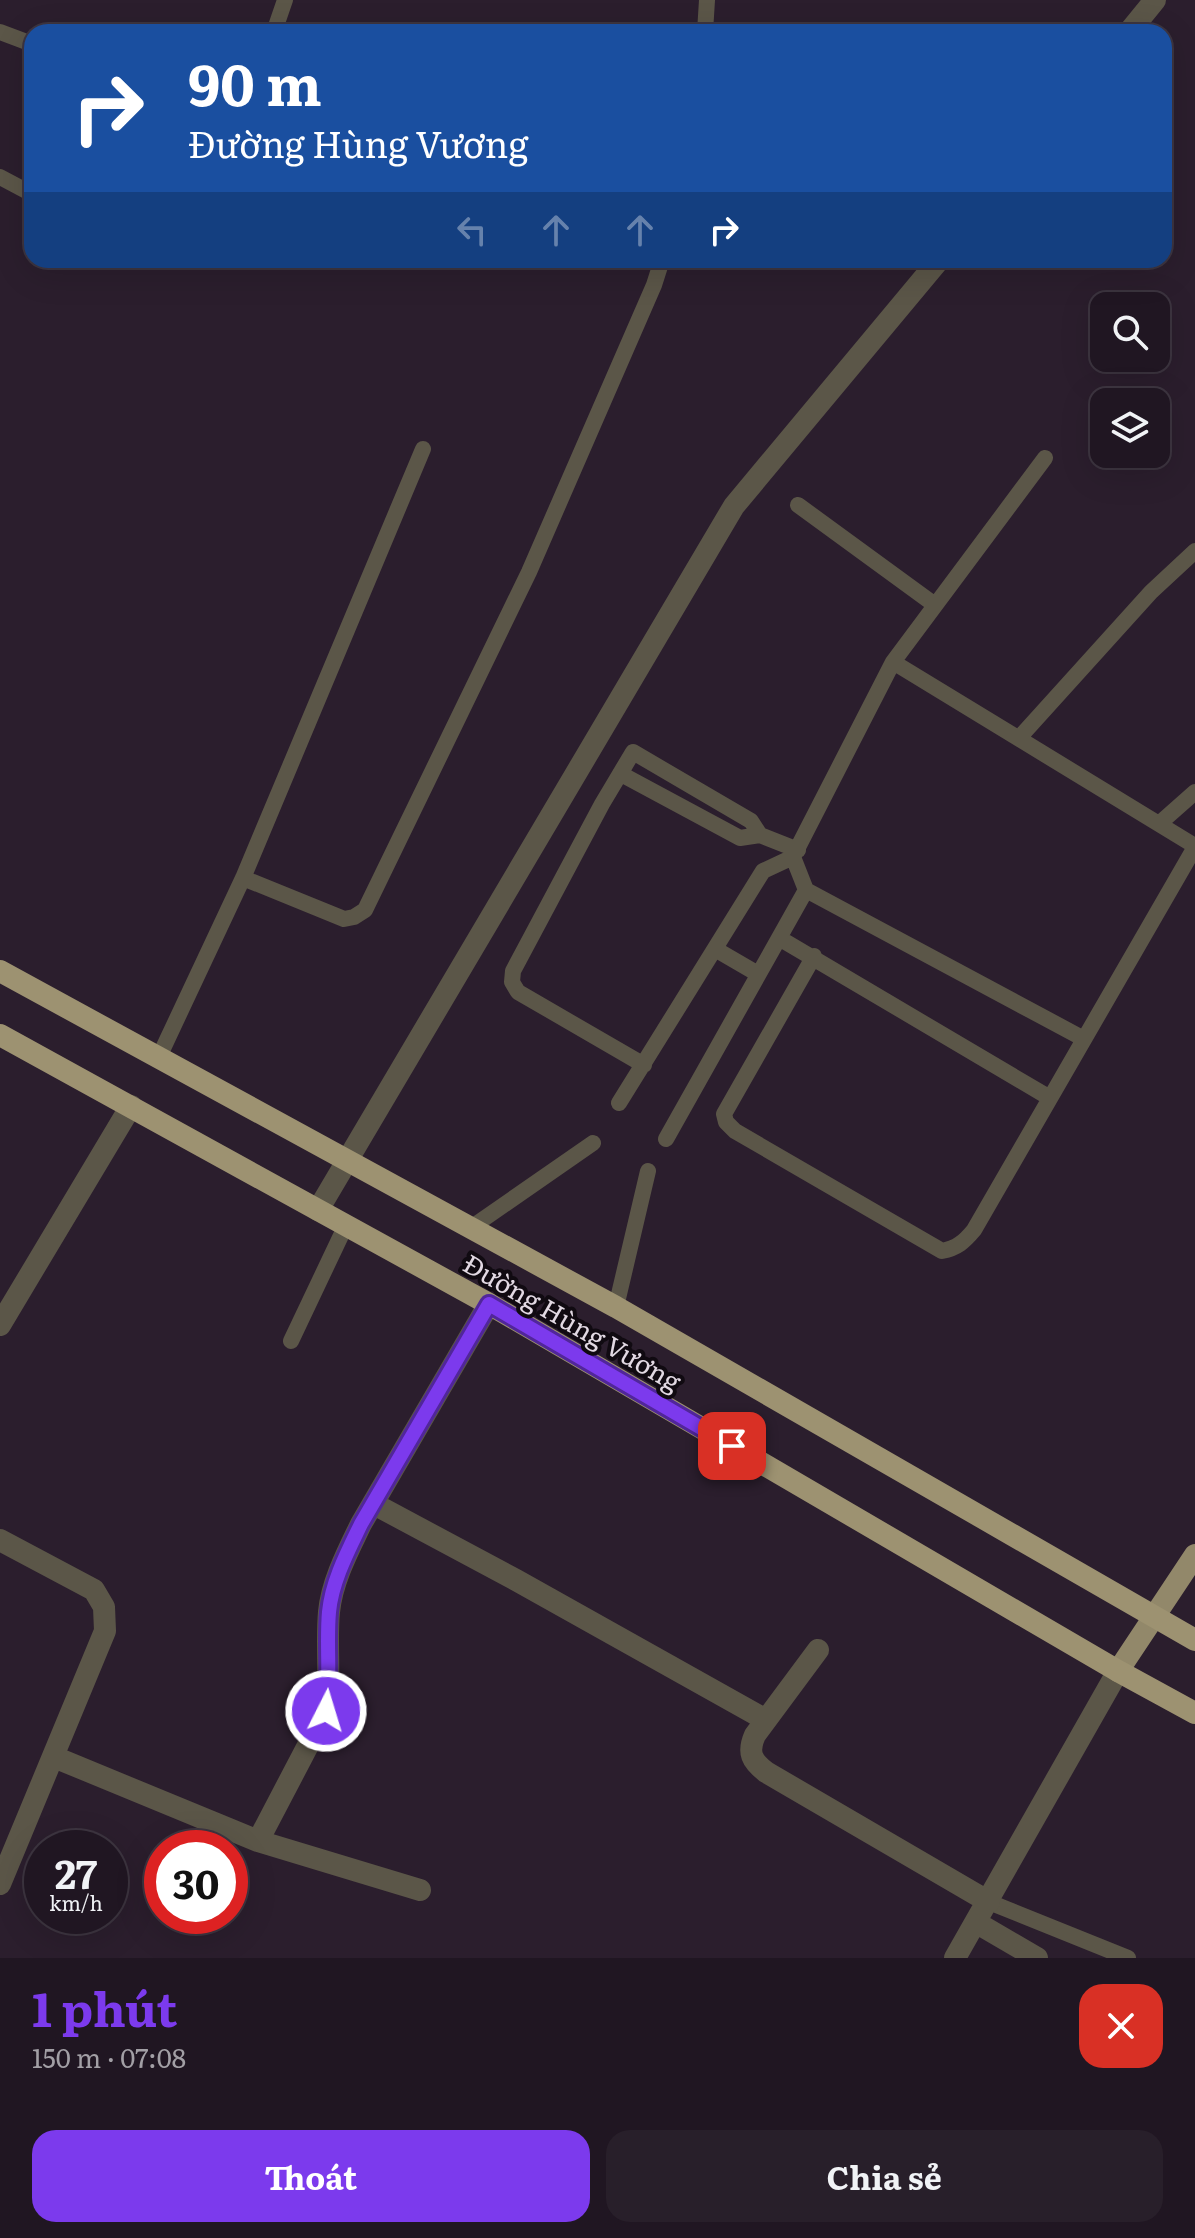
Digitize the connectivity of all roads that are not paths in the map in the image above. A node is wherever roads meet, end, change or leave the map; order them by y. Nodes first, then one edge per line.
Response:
1 (285, 0) edge
2 (707, 0) edge
3 (1155, 0) edge
4 (277, 24) edge
5 (706, 24) edge
6 (1136, 24) edge
7 (0, 32) edge
8 (24, 41) edge
9 (0, 177) edge
10 (24, 190) edge
11 (659, 268) edge
12 (932, 268) edge
13 (423, 449) dead end
14 (1045, 458) dead end
15 (798, 505) dead end
16 (1195, 551) edge
17 (935, 605) junction
18 (893, 662) junction
19 (1019, 738) junction
20 (621, 774) junction
21 (1195, 792) edge
22 (1160, 823) junction
23 (760, 835) junction
24 (1195, 847) edge
25 (796, 854) junction
26 (243, 878) junction
27 (806, 890) junction
28 (779, 938) junction
29 (715, 949) junction
30 (814, 956) junction
31 (0, 971) edge
32 (758, 974) junction
33 (0, 1035) edge
34 (1084, 1039) junction
35 (159, 1057) junction
36 (644, 1065) junction
37 (1050, 1098) junction
38 (619, 1103) dead end
39 (131, 1106) junction
40 (666, 1139) dead end
41 (593, 1143) dead end
42 (348, 1160) junction
43 (648, 1171) dead end
44 (318, 1210) junction
45 (346, 1225) junction
46 (472, 1227) junction
47 (489, 1304) junction
48 (616, 1307) junction
49 (0, 1325) edge
50 (291, 1341) dead end
51 (374, 1504) junction
52 (0, 1540) edge
53 (1195, 1555) edge
54 (1153, 1616) junction
55 (1195, 1640) edge
56 (818, 1650) dead end
57 (1118, 1671) junction
58 (1195, 1713) edge
59 (766, 1720) junction
60 (54, 1757) junction
61 (258, 1841) junction
62 (0, 1884) edge
63 (420, 1890) dead end
64 (989, 1902) junction
65 (977, 1923) junction
66 (955, 1958) edge
67 (1037, 1958) edge
68 (1128, 1958) edge

1 - 4 lane
2 - 5 lane
3 - 6 street
7 - 8 lane
9 - 10 lane
11 - 26 lane
12 - 42 street
13 - 26 lane
14 - 17 lane
15 - 17 lane
16 - 19 lane
17 - 18 lane
18 - 19 lane
18 - 25 lane
19 - 22 lane
20 - 23 lane
20 - 23 lane
20 - 36 lane
21 - 22 lane
22 - 24 lane
23 - 25 lane
24 - 34 lane
25 - 27 lane
25 - 29 lane
26 - 35 lane
27 - 28 lane
27 - 34 lane
28 - 30 lane
28 - 32 lane
29 - 32 lane
29 - 36 lane
30 - 37 lane
30 - 37 lane
31 - 35 highway, Đường Hùng Vương
32 - 40 lane
33 - 39 highway, Đường Hùng Vương
34 - 37 lane
35 - 42 highway, Đường Hùng Vương
36 - 38 lane
39 - 44 highway, Đường Hùng Vương
39 - 49 street
41 - 46 lane
42 - 44 street
42 - 46 highway, Đường Hùng Vương
43 - 48 lane
44 - 45 highway, Đường Hùng Vương
45 - 47 highway, Đường Hùng Vương
45 - 50 lane
46 - 48 highway, Đường Hùng Vương
47 - 51 street
47 - 57 highway, Đường Hùng Vương
48 - 54 highway, Đường Hùng Vương
51 - 59 street
51 - 61 street
52 - 60 street
53 - 54 main road
54 - 55 highway, Đường Hùng Vương
54 - 57 main road
56 - 59 street
57 - 58 highway, Đường Hùng Vương
57 - 64 street
59 - 64 street
60 - 61 street
60 - 62 street
61 - 63 street
64 - 65 street
64 - 68 lane
65 - 66 street
65 - 67 street

